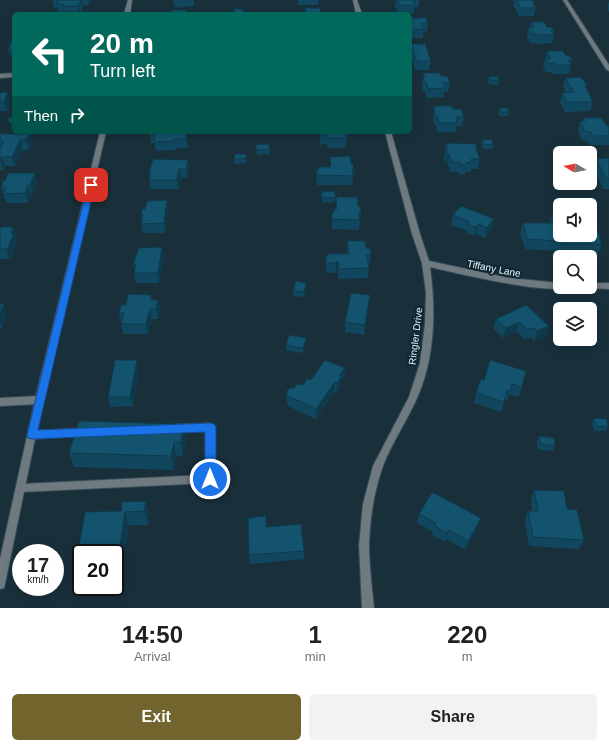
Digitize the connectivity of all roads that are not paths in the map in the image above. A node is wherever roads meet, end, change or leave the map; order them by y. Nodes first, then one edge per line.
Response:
1 (130, 0) edge
2 (355, 0) edge
3 (565, 0) edge
4 (127, 12) edge
5 (358, 12) edge
6 (609, 69) edge
7 (12, 75) edge
8 (0, 76) edge
9 (103, 134) edge
10 (389, 134) edge
11 (426, 263) junction
12 (553, 286) edge
13 (597, 286) edge
14 (609, 286) edge
15 (40, 400) junction
16 (0, 402) edge
17 (156, 429) edge
18 (94, 432) edge
19 (32, 435) junction
20 (21, 488) junction
21 (0, 584) edge
22 (368, 608) edge

1 - 4 street
2 - 5 street
3 - 6 street
7 - 8 street
9 - 15 street
10 - 11 street, Ringler Drive
11 - 12 street, Tiffany Lane
11 - 22 street, Ringler Drive
13 - 14 street
15 - 16 street
15 - 19 street
17 - 20 street
18 - 19 street
19 - 20 street
20 - 21 street

